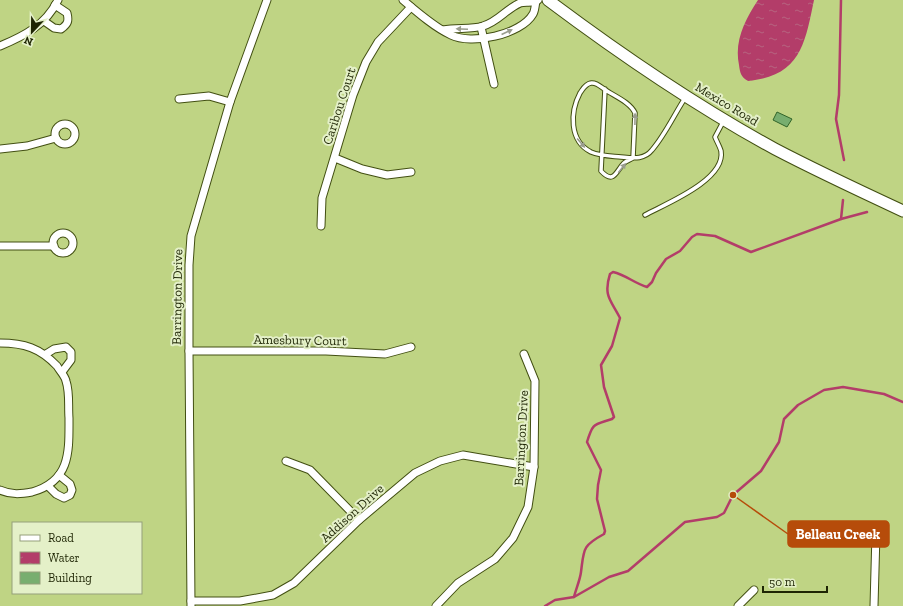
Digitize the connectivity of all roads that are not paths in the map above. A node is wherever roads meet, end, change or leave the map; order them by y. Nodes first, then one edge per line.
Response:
1 (267, 0) edge
2 (403, 0) edge
3 (548, 0) edge
4 (537, 1) edge
5 (56, 3) edge
6 (411, 7) junction
7 (44, 20) junction
8 (481, 27) junction
9 (443, 30) junction
10 (483, 38) junction
11 (0, 46) edge
12 (494, 84) dead end
13 (604, 89) junction
14 (686, 96) junction
15 (179, 99) dead end
16 (230, 102) junction
17 (724, 119) junction
18 (56, 138) dead end
19 (0, 149) edge
20 (603, 155) junction
21 (335, 158) junction
22 (633, 158) junction
23 (411, 172) dead end
24 (903, 211) edge
25 (645, 215) dead end
26 (322, 226) dead end
27 (0, 246) edge
28 (54, 246) dead end
29 (0, 343) edge
30 (411, 347) dead end
31 (188, 351) junction
32 (46, 354) junction
33 (524, 354) dead end
34 (62, 372) junction
35 (286, 461) dead end
36 (534, 467) junction
37 (59, 475) junction
38 (48, 486) junction
39 (0, 490) edge
40 (359, 520) junction
41 (876, 533) dead end
42 (754, 590) dead end
43 (191, 604) edge
44 (436, 606) edge
45 (738, 606) edge
46 (874, 606) edge

1 - 16 street, Barrington Drive
2 - 6 street
3 - 14 main road, Mexico Road
4 - 8 street
10 -> 4 street
5 - 7 street
5 - 7 street
6 - 9 street
6 - 21 street, Caribou Court
7 - 11 street
8 -> 9 street
8 - 10 street
9 - 10 street
10 - 12 street
13 - 20 lane
13 -> 20 lane
22 -> 13 lane
14 - 17 main road, Mexico Road
14 - 22 lane
15 - 16 street
16 - 31 street, Barrington Drive
17 - 24 main road, Mexico Road
17 - 25 lane
18 - 19 street
20 - 22 lane
20 -> 22 lane
21 - 23 street
21 - 26 street, Caribou Court
27 - 28 street
29 - 32 street
30 - 31 street, Amesbury Court
31 - 43 street, Barrington Drive
32 - 34 street
32 - 34 street
33 - 36 street, Barrington Drive
34 - 37 street
35 - 40 street
36 - 40 street, Addison Drive
36 - 44 street, Barrington Drive
37 - 38 street
37 - 38 street
38 - 39 street
40 - 43 street, Addison Drive
41 - 46 street
42 - 45 street

